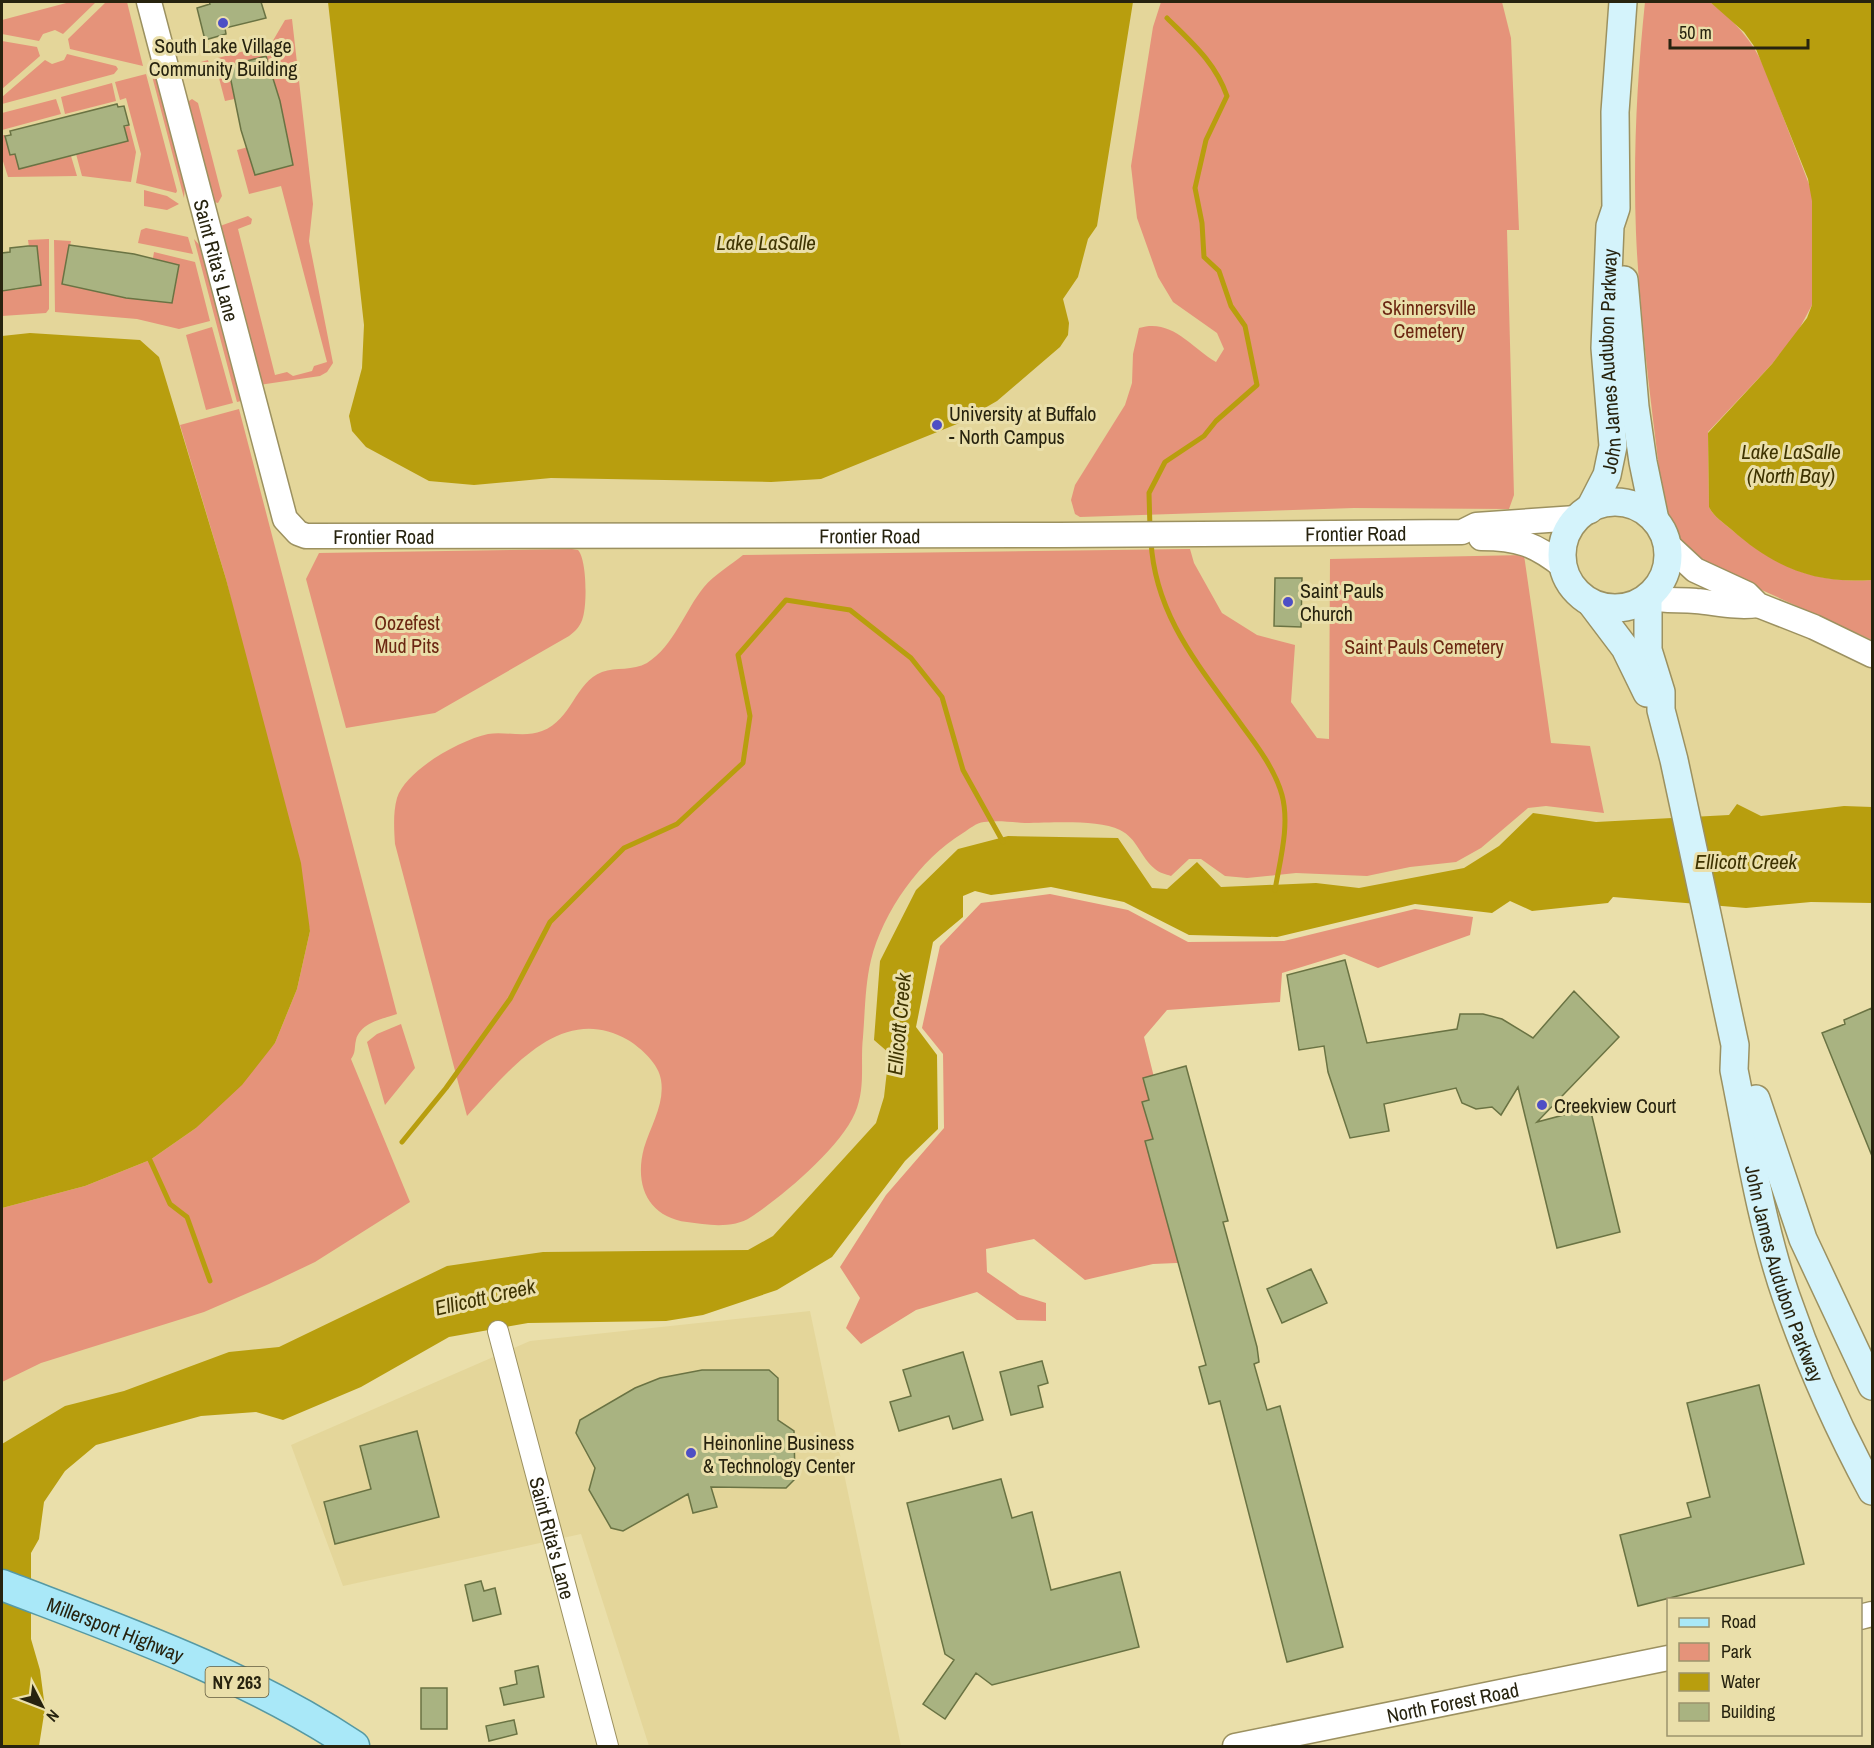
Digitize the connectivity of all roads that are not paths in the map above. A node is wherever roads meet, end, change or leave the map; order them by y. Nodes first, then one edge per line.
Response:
1 (149, 2) edge
2 (1622, 9) edge
3 (1616, 208) junction
4 (1582, 514) junction
5 (285, 519) joint
6 (1655, 520) junction
7 (1462, 532) junction
8 (1667, 544) junction
9 (1564, 567) junction
10 (1648, 597) junction
11 (1591, 603) junction
12 (1758, 605) junction
13 (1872, 655) edge
14 (1661, 710) junction
15 (1735, 1045) junction
16 (498, 1331) dead end
17 (1872, 1386) edge
18 (1872, 1491) edge
19 (2, 1585) edge
20 (1667, 1658) edge
21 (354, 1746) edge
22 (608, 1746) edge
23 (1235, 1746) edge

1 - 5 street, Saint Rita's Lane
2 - 3 main road, John James Audubon Parkway
3 - 4 main road, John James Audubon Parkway
3 - 6 main road, John James Audubon Parkway
4 - 6 main road
4 - 7 street, Frontier Road
4 - 9 main road
5 - 7 street, Frontier Road
6 - 8 main road
7 - 9 street, Frontier Road
8 - 10 main road
8 - 12 street
9 - 11 main road
10 - 11 main road
10 - 12 street
10 - 14 main road, John James Audubon Parkway
11 - 14 main road, John James Audubon Parkway
12 - 13 street
14 - 15 main road, John James Audubon Parkway
15 - 17 main road, John James Audubon Parkway
15 - 18 main road, John James Audubon Parkway
16 - 22 street, Saint Rita's Lane
19 - 21 main road, Millersport Highway / NY 263
20 - 23 street, North Forest Road

